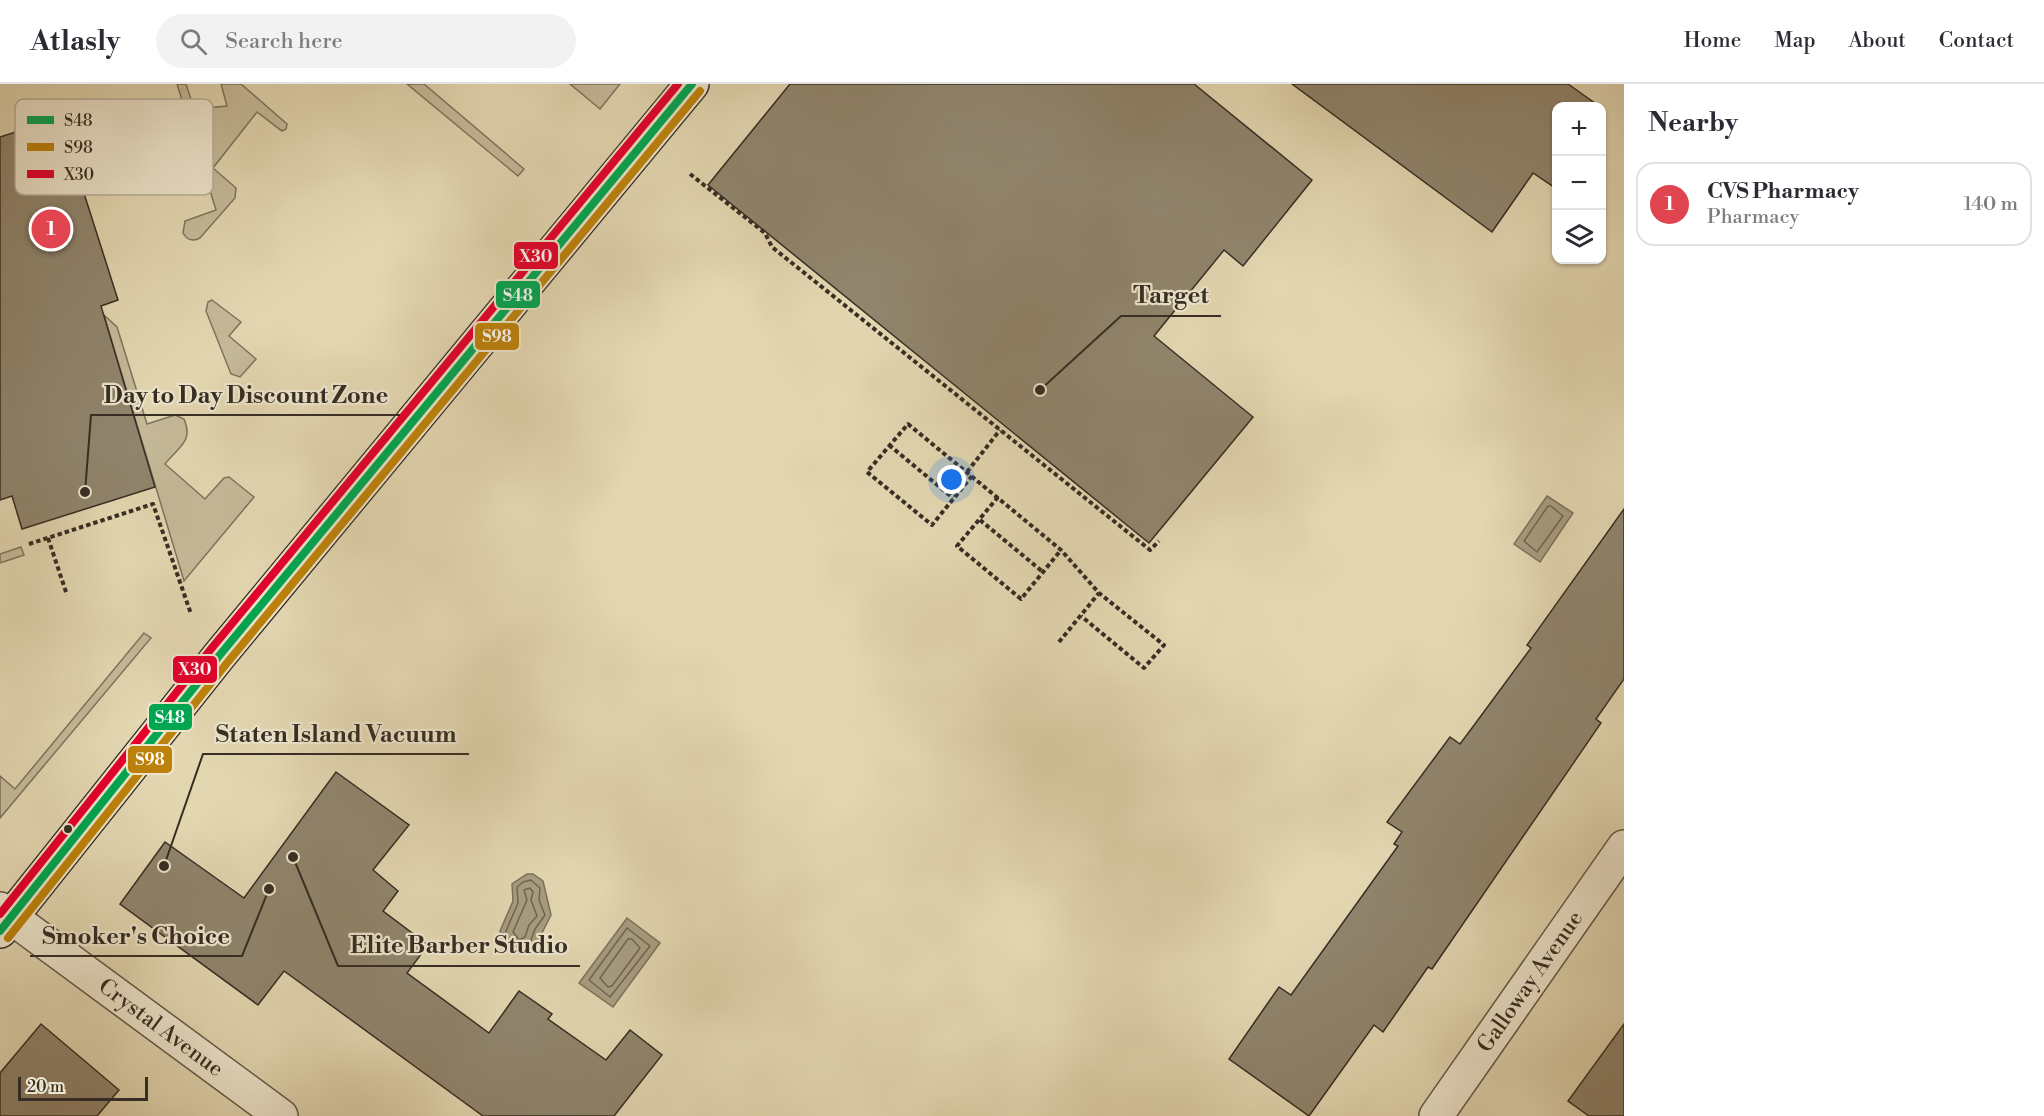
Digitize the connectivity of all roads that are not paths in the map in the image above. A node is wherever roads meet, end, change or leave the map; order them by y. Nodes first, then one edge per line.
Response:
1 (692, 84) edge
2 (1624, 847) edge
3 (4, 919) edge
4 (281, 1116) edge
5 (1436, 1116) edge

1 - 3 main road
2 - 5 main road, Galloway Avenue
3 - 4 main road, Crystal Avenue

